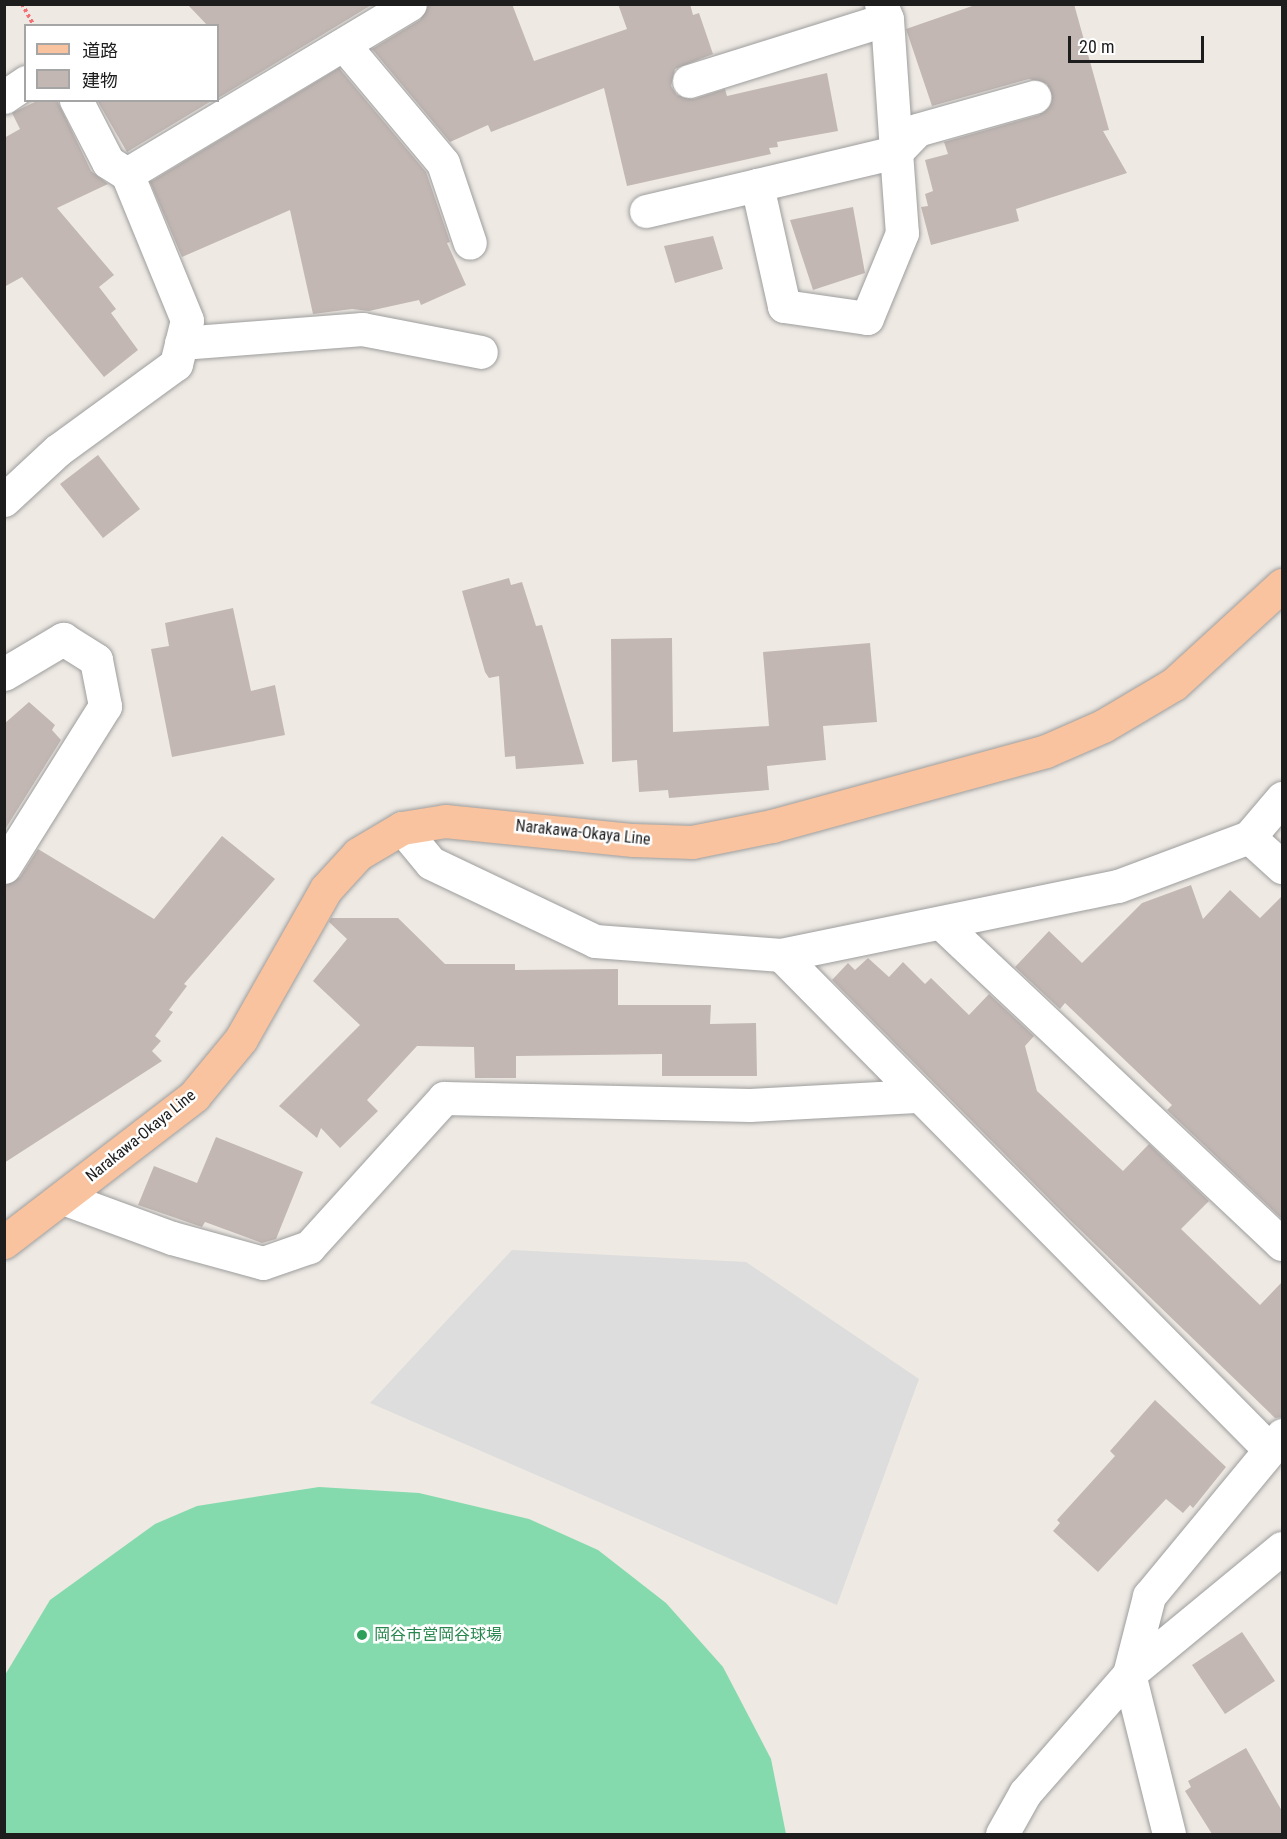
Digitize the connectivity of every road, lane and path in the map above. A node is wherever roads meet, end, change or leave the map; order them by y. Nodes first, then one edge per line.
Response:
1 (22, 4) edge
2 (410, 4) edge
3 (884, 12) edge
4 (33, 24) edge
5 (344, 45) junction
6 (690, 81) dead end
7 (24, 83) edge
8 (4, 97) edge
9 (1034, 97) dead end
10 (77, 102) edge
11 (896, 152) junction
12 (127, 174) junction
13 (757, 185) junction
14 (646, 211) dead end
15 (470, 243) dead end
16 (181, 343) junction
17 (481, 352) dead end
18 (4, 500) edge
19 (1282, 585) edge
20 (4, 674) edge
21 (1282, 798) edge
22 (402, 828) junction
23 (1249, 837) junction
24 (4, 867) edge
25 (1282, 867) edge
26 (941, 923) junction
27 (781, 956) junction
28 (916, 1096) junction
29 (63, 1198) junction
30 (4, 1242) edge
31 (1282, 1244) edge
32 (1275, 1441) edge
33 (1282, 1548) edge
34 (1129, 1674) junction
35 (1002, 1834) edge
36 (1169, 1834) edge

1 - 4 path
2 - 5 street
3 - 6 street
3 - 11 street
5 - 12 street
5 - 15 street
7 - 8 street
9 - 11 street
10 - 12 street
11 - 13 street
11 - 13 street
12 - 16 street
13 - 14 street
16 - 17 street
16 - 18 street
19 - 22 main road, Narakawa-Okaya Line
20 - 24 street
21 - 23 street
22 - 27 street
22 - 29 main road, Narakawa-Okaya Line
23 - 25 street
23 - 26 street
26 - 27 street
26 - 31 street
27 - 28 street
28 - 29 street
28 - 32 street
29 - 30 main road, Narakawa-Okaya Line
32 - 34 street
33 - 34 street
34 - 35 street
34 - 36 street

